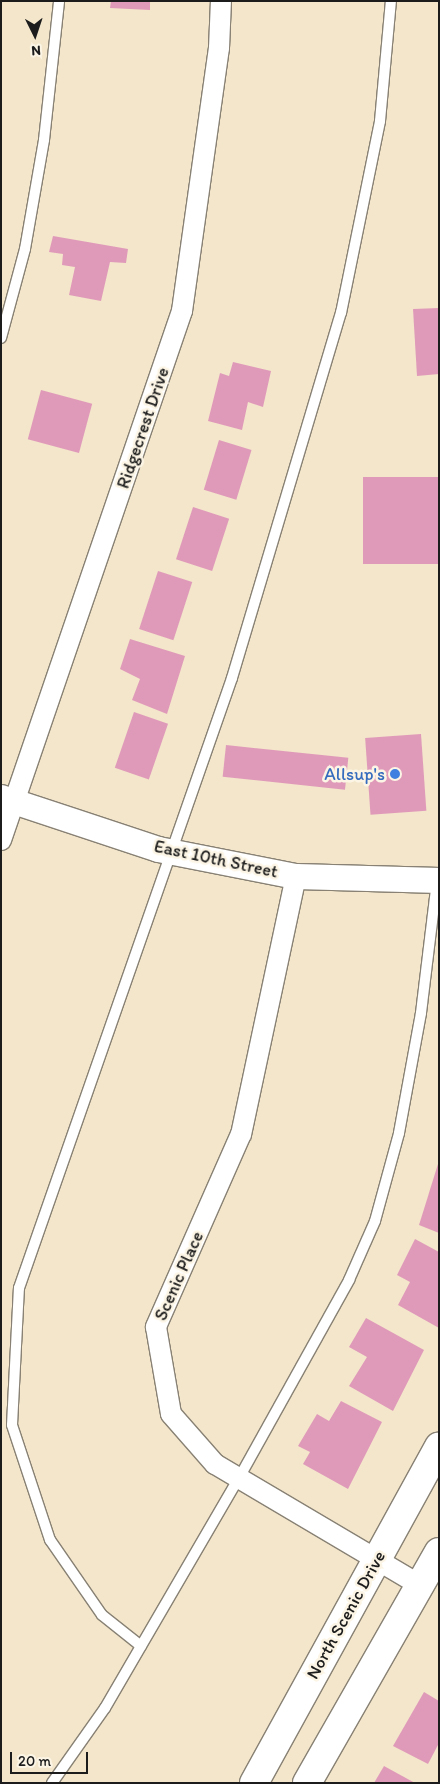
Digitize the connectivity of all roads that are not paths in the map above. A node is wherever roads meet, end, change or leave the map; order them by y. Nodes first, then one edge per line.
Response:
1 (59, 1) edge
2 (221, 1) edge
3 (391, 1) edge
4 (1, 338) edge
5 (8, 799) edge
6 (1, 840) edge
7 (170, 851) junction
8 (296, 876) junction
9 (438, 880) edge
10 (439, 1447) edge
11 (239, 1478) junction
12 (439, 1552) edge
13 (377, 1560) junction
14 (420, 1585) junction
15 (141, 1646) junction
16 (52, 1783) edge
17 (254, 1783) edge
18 (307, 1783) edge

1 - 4 lane
2 - 5 street, Ridgecrest Drive
3 - 7 lane
5 - 6 street, Ridgecrest Drive
5 - 7 street, East 10th Street
7 - 8 street, East 10th Street
7 - 15 lane
8 - 9 street, East 10th Street
8 - 11 street, Scenic Place
9 - 11 lane
10 - 13 main road, North Scenic Drive
11 - 13 street, Scenic Place
11 - 15 lane
12 - 14 main road
13 - 14 street, Scenic Place
13 - 17 main road, North Scenic Drive
14 - 18 main road
15 - 16 lane

